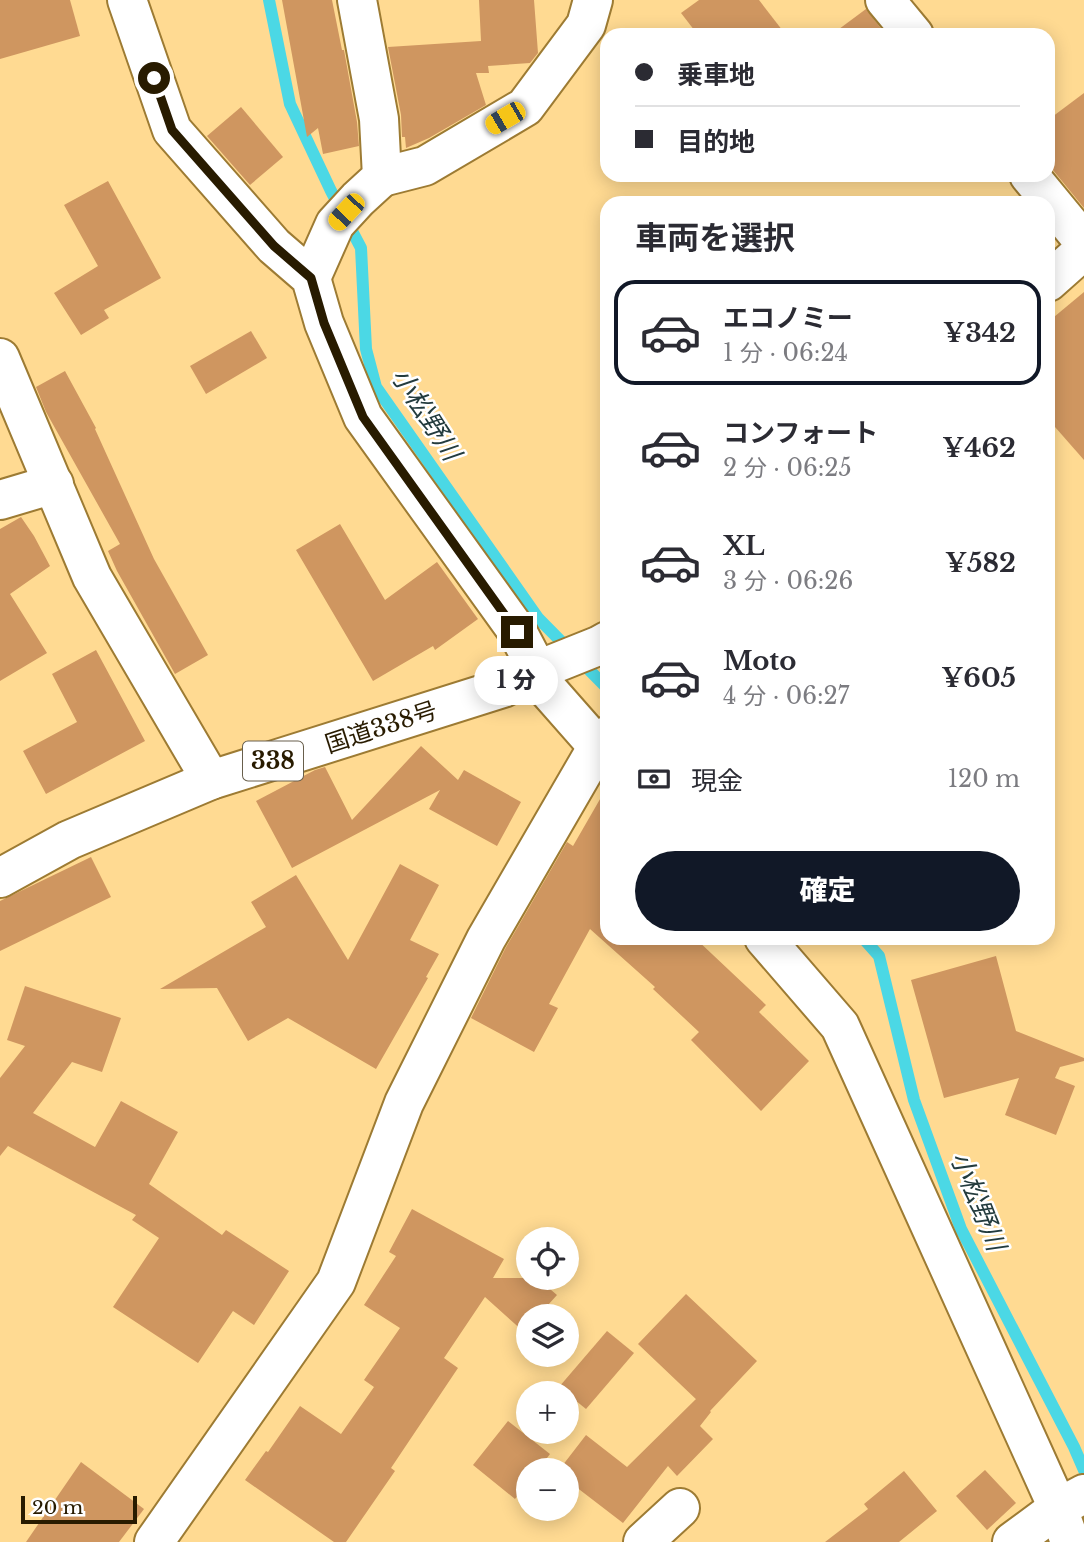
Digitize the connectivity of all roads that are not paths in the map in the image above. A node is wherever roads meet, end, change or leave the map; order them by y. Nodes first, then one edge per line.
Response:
1 (127, 0) edge
2 (357, 0) edge
3 (593, 0) edge
4 (885, 0) edge
5 (908, 28) edge
6 (1035, 182) edge
7 (1046, 196) edge
8 (358, 200) junction
9 (1055, 207) edge
10 (1084, 242) edge
11 (1084, 250) edge
12 (1055, 276) edge
13 (311, 278) junction
14 (0, 358) edge
15 (54, 484) junction
16 (0, 500) edge
17 (600, 645) edge
18 (546, 667) junction
19 (600, 743) edge
20 (600, 754) edge
21 (211, 780) junction
22 (0, 878) edge
23 (770, 945) edge
24 (680, 1508) dead end
25 (1071, 1511) edge
26 (153, 1542) edge
27 (643, 1542) edge
28 (1012, 1542) edge

1 - 13 main road
2 - 8 main road
3 - 8 main road
4 - 5 main road
6 - 7 main road
8 - 13 main road
9 - 10 main road
11 - 12 main road
13 - 18 main road
14 - 15 main road
15 - 16 main road
15 - 21 main road
17 - 18 main road, 国道338号 / 338
18 - 19 main road
18 - 21 main road, 国道338号 / 338
20 - 26 main road
21 - 22 main road, 国道338号 / 338
23 - 25 main road
24 - 27 main road
25 - 28 main road

